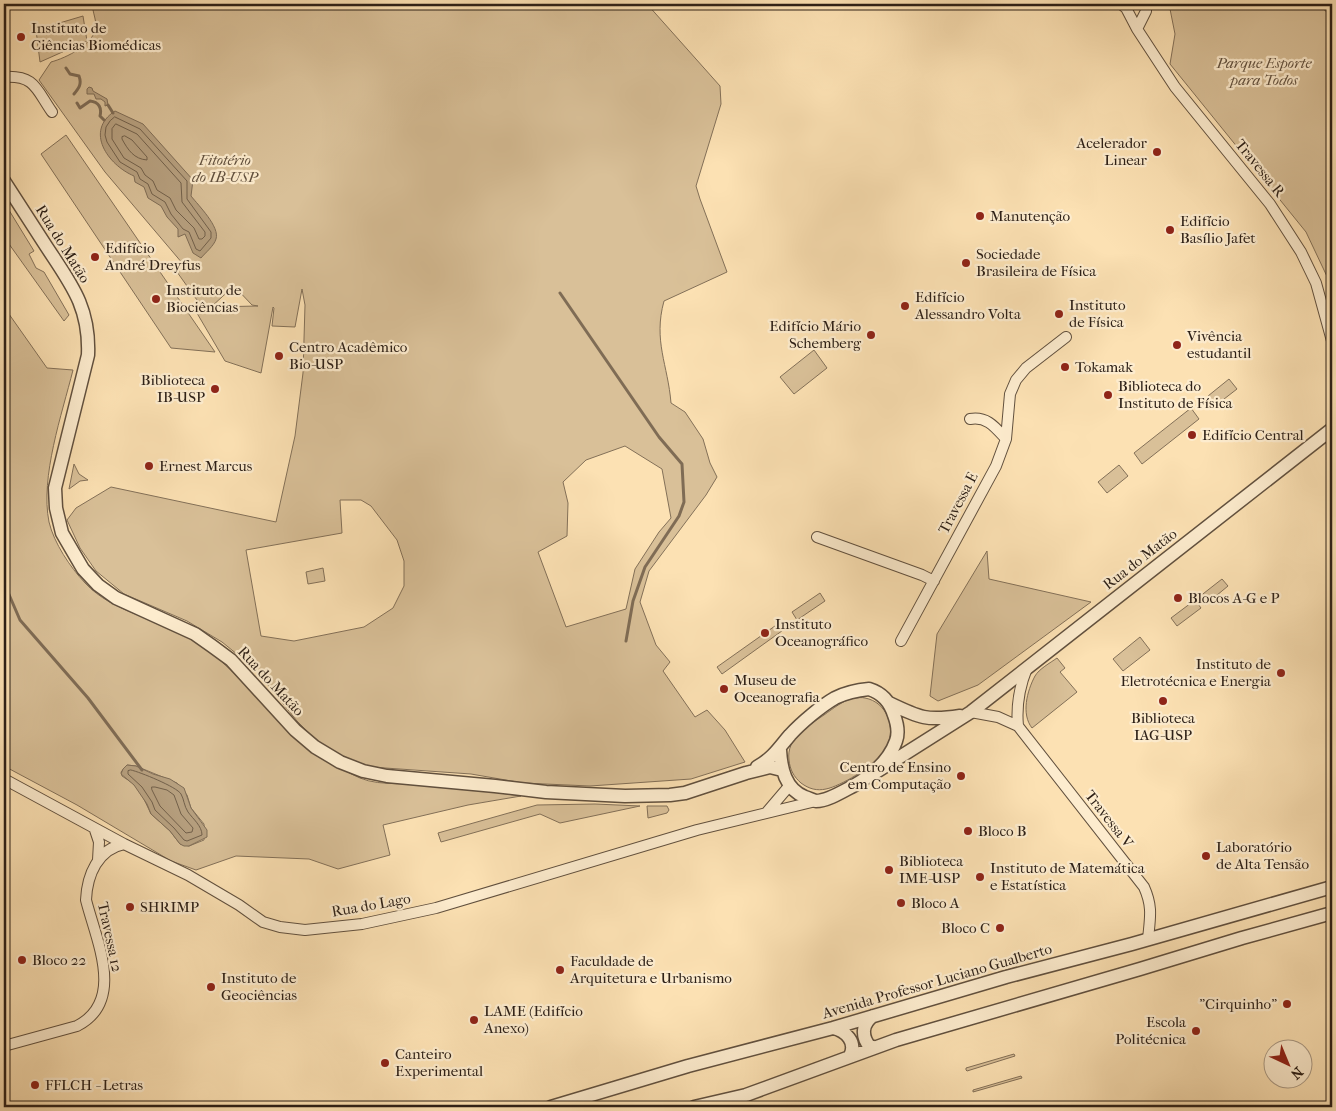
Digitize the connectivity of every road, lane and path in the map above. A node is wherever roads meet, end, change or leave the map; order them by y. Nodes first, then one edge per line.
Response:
1 (1121, 4) edge
2 (1146, 4) edge
3 (1137, 29) junction
4 (4, 77) edge
5 (52, 112) dead end
6 (4, 181) edge
7 (1066, 337) dead end
8 (1332, 341) edge
9 (970, 419) dead end
10 (1332, 429) edge
11 (1006, 439) junction
12 (817, 537) dead end
13 (934, 581) junction
14 (900, 641) dead end
15 (1027, 668) junction
16 (890, 703) junction
17 (969, 713) junction
18 (1018, 726) junction
19 (780, 750) junction
20 (782, 770) junction
21 (746, 773) junction
22 (873, 774) junction
23 (4, 779) edge
24 (790, 785) junction
25 (816, 801) junction
26 (767, 812) junction
27 (95, 830) junction
28 (124, 844) junction
29 (98, 860) junction
30 (1332, 887) edge
31 (1332, 913) edge
32 (1148, 939) junction
33 (873, 1016) junction
34 (834, 1028) junction
35 (4, 1046) edge
36 (874, 1047) junction
37 (850, 1056) junction
38 (551, 1107) edge
39 (694, 1107) edge

1 - 3 street, Travessa R
2 - 3 street
3 - 8 street, Travessa R
4 - 5 street
6 - 21 street, Rua do Matão
7 - 11 street, Travessa E
9 - 11 street
10 - 15 street, Rua do Matão
11 - 13 street, Travessa E
12 - 13 street
13 - 14 street, Travessa E
15 - 17 street, Rua do Matão
15 - 18 street
16 - 17 street
16 - 19 street
16 - 22 street
17 - 18 street, Travessa V
17 - 22 street, Rua do Matão
18 - 32 street, Travessa V
19 - 20 street
19 - 21 street, Rua do Matão
20 - 21 street, Rua do Matão
20 - 24 street
22 - 25 street
23 - 27 street, Rua do Lago
24 - 25 street
24 - 26 street
25 - 26 street, Rua do Lago
26 - 28 street, Rua do Lago
27 - 28 street, Rua do Lago
27 - 29 street, Travessa 12
28 - 29 street
29 - 35 street, Travessa 12
30 - 32 street, Avenida Professor Luciano Gualberto
31 - 36 street
32 - 33 street, Avenida Professor Luciano Gualberto
33 - 34 street, Avenida Professor Luciano Gualberto
33 - 36 street
34 - 37 street
34 - 38 street, Avenida Professor Luciano Gualberto
36 - 37 street
37 - 39 street

